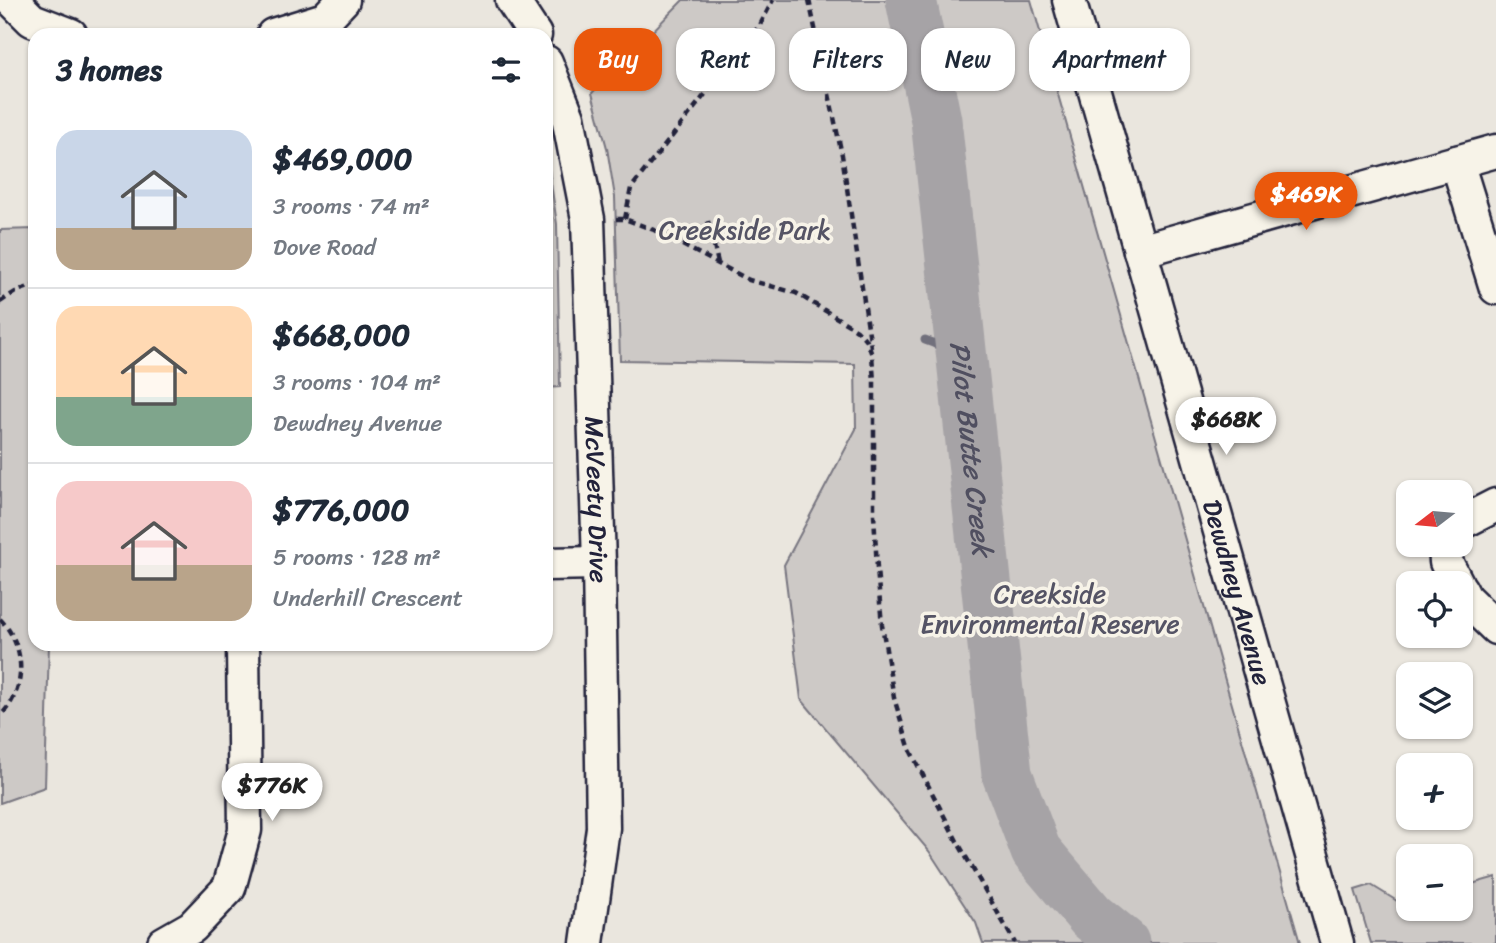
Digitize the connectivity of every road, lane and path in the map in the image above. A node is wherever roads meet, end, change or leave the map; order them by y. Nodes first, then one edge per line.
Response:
1 (12, 0) edge
2 (343, 0) edge
3 (512, 0) edge
4 (774, 0) edge
5 (809, 0) edge
6 (1069, 0) edge
7 (53, 28) edge
8 (296, 28) edge
9 (530, 28) edge
10 (553, 80) edge
11 (1496, 151) edge
12 (1457, 162) junction
13 (588, 219) junction
14 (625, 219) junction
15 (708, 221) dead end
16 (1140, 251) junction
17 (718, 264) junction
18 (28, 287) edge
19 (1496, 288) edge
20 (0, 302) edge
21 (872, 355) junction
22 (1496, 505) edge
23 (1474, 516) edge
24 (553, 564) edge
25 (599, 564) junction
26 (1473, 606) edge
27 (0, 619) edge
28 (1496, 628) edge
29 (243, 651) edge
30 (0, 716) edge
31 (164, 943) edge
32 (587, 943) edge
33 (1015, 943) edge
34 (1337, 943) edge

1 - 7 street
2 - 8 street
3 - 9 street
4 - 14 path
5 - 21 path
6 - 16 street, Dewdney Avenue
10 - 13 street, McVeety Drive
11 - 12 street
12 - 16 street
12 - 19 street
13 - 14 path
13 - 25 street, McVeety Drive
14 - 17 path
15 - 17 path
16 - 34 street, Dewdney Avenue
17 - 21 path
18 - 20 path
21 - 33 path
22 - 23 street
24 - 25 street
25 - 32 street, McVeety Drive
26 - 28 street
27 - 30 path
29 - 31 street

